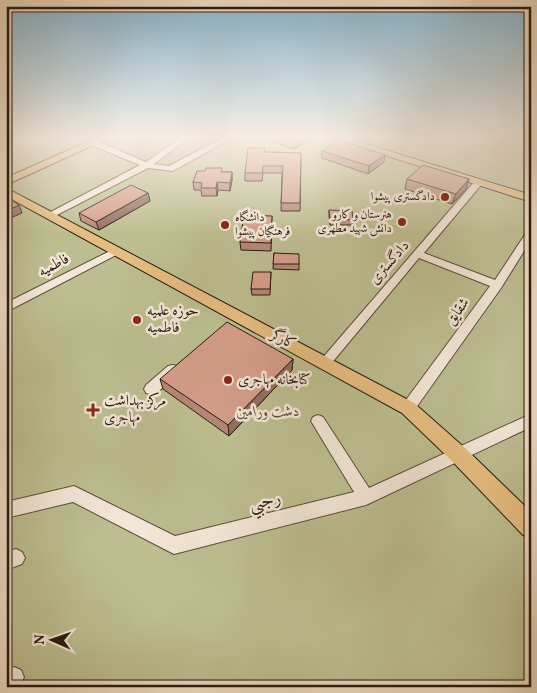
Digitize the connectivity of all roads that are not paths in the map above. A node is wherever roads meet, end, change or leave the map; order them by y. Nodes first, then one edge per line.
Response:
1 (33, 169) edge
2 (138, 169) edge
3 (435, 169) edge
4 (462, 169) edge
5 (21, 175) junction
6 (6, 177) edge
7 (6, 182) edge
8 (478, 183) junction
9 (531, 190) edge
10 (6, 191) edge
11 (531, 199) edge
12 (50, 214) junction
13 (531, 232) edge
14 (116, 251) junction
15 (418, 254) junction
16 (497, 285) junction
17 (6, 308) edge
18 (325, 362) junction
19 (181, 363) edge
20 (151, 389) dead end
21 (408, 408) junction
22 (531, 420) edge
23 (318, 421) dead end
24 (459, 455) junction
25 (366, 497) junction
26 (6, 510) edge
27 (531, 527) edge

1 - 5 main road
2 - 12 street
3 - 8 main road
4 - 9 main road
5 - 6 main road
5 - 7 main road
8 - 11 main road
8 - 15 street, دادگستری
10 - 12 main road, کارگر
12 - 14 main road, کارگر
13 - 16 street, شقايق
14 - 17 street, فاطميه
14 - 18 main road, کارگر
15 - 16 street
15 - 18 street, دادگستری
16 - 21 street, شقايق
18 - 21 main road, کارگر
19 - 20 street
21 - 24 main road, کارگر
22 - 24 street, رجبي
23 - 25 street
24 - 25 street, رجبي
24 - 27 main road, کارگر
25 - 26 street, رجبي

